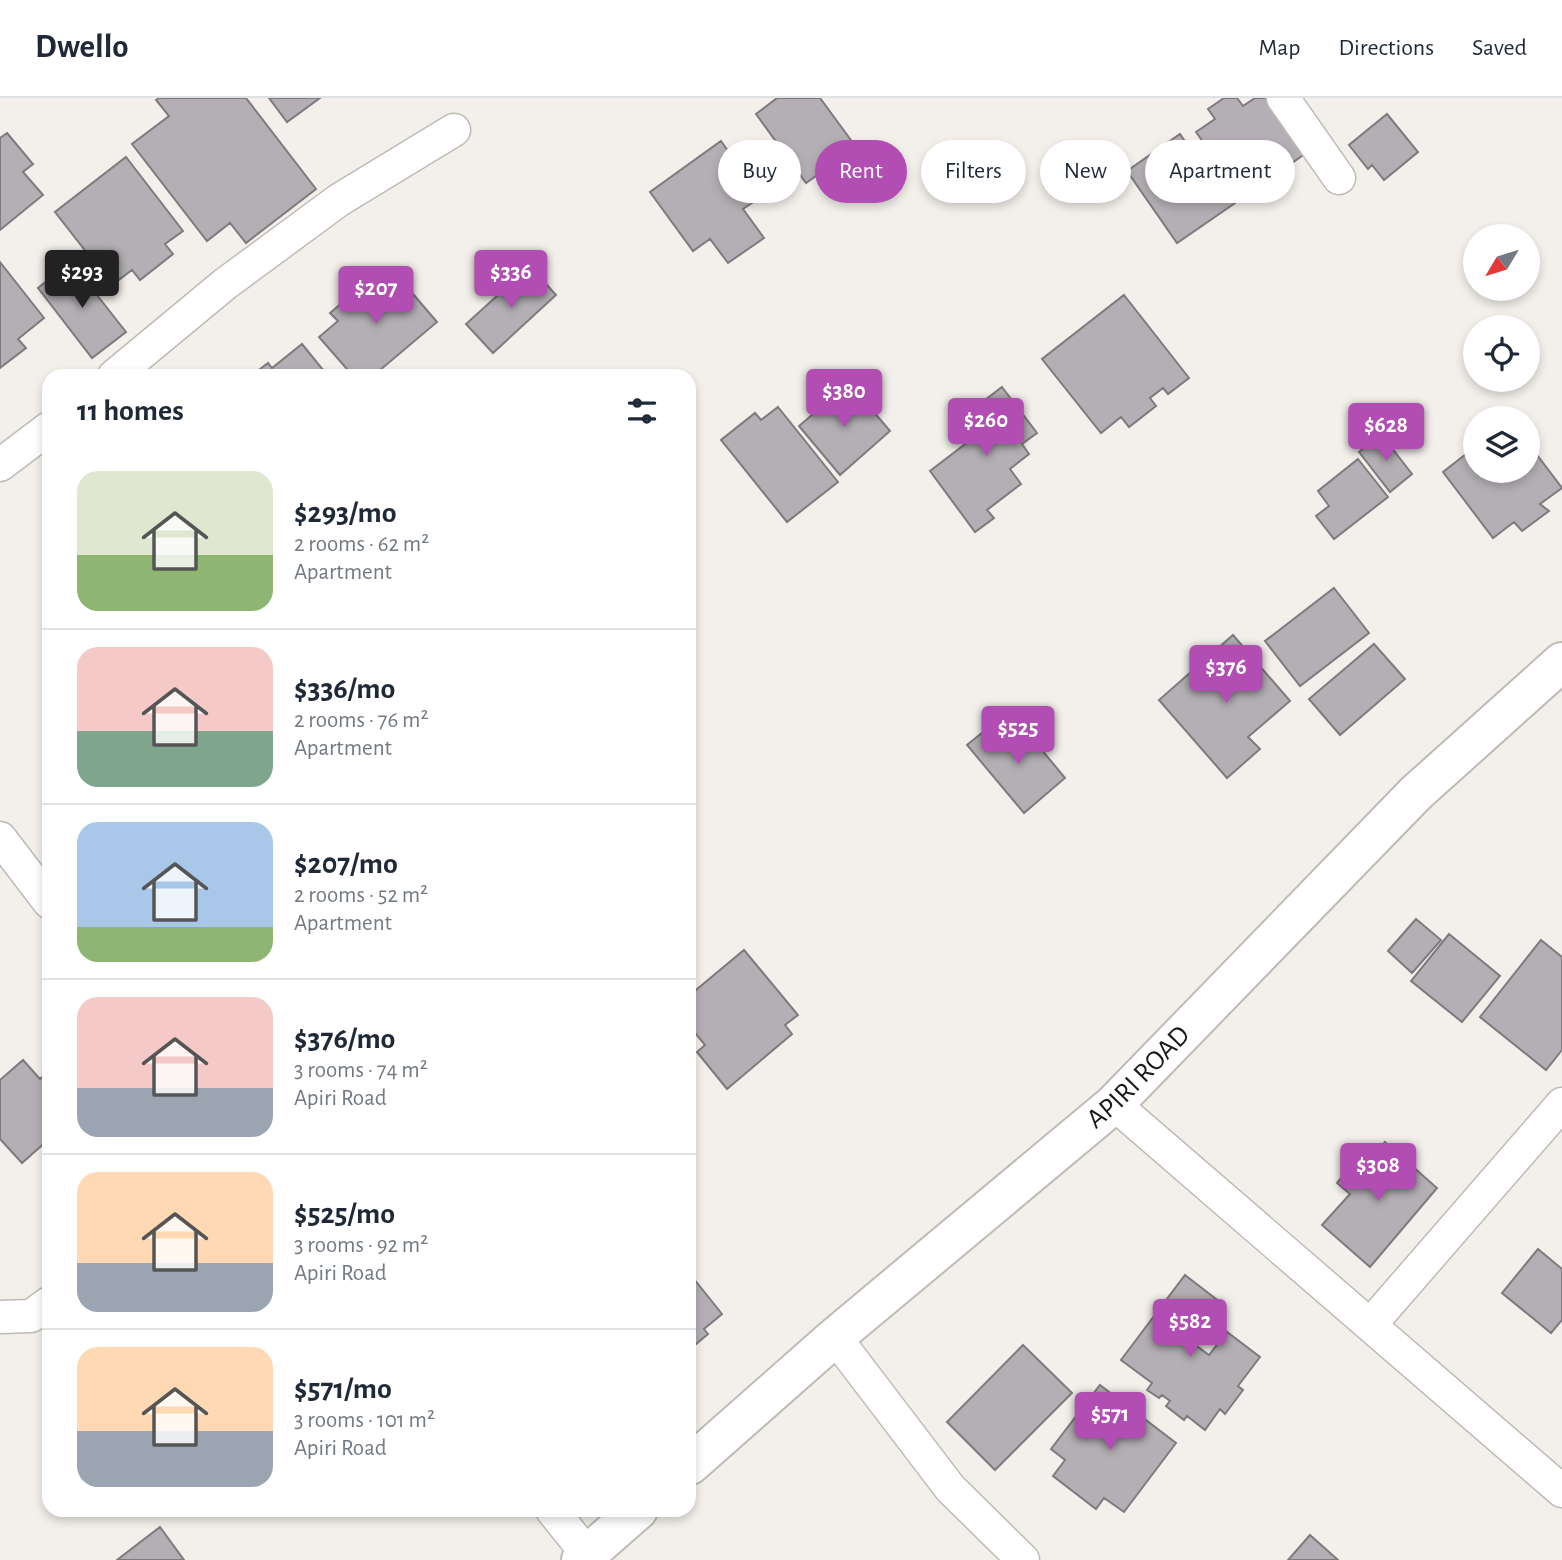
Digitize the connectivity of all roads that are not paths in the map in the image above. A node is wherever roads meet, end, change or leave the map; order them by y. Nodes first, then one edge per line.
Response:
1 (1283, 98) edge
2 (454, 130) dead end
3 (1339, 178) dead end
4 (122, 369) edge
5 (42, 433) edge
6 (0, 465) edge
7 (1562, 662) edge
8 (0, 838) edge
9 (42, 893) edge
10 (1114, 1104) junction
11 (1562, 1104) edge
12 (42, 1308) edge
13 (0, 1317) edge
14 (1370, 1325) junction
15 (835, 1338) junction
16 (696, 1460) edge
17 (1562, 1491) edge
18 (557, 1517) edge
19 (630, 1517) edge
20 (584, 1557) edge
21 (1023, 1560) edge

1 - 3 street
2 - 4 street
5 - 6 street
7 - 10 street, APIRI ROAD
8 - 9 street
10 - 14 street
10 - 15 street, APIRI ROAD
11 - 14 street
12 - 13 street
14 - 17 street
15 - 16 street, APIRI ROAD
15 - 21 street
18 - 20 street
19 - 20 street

